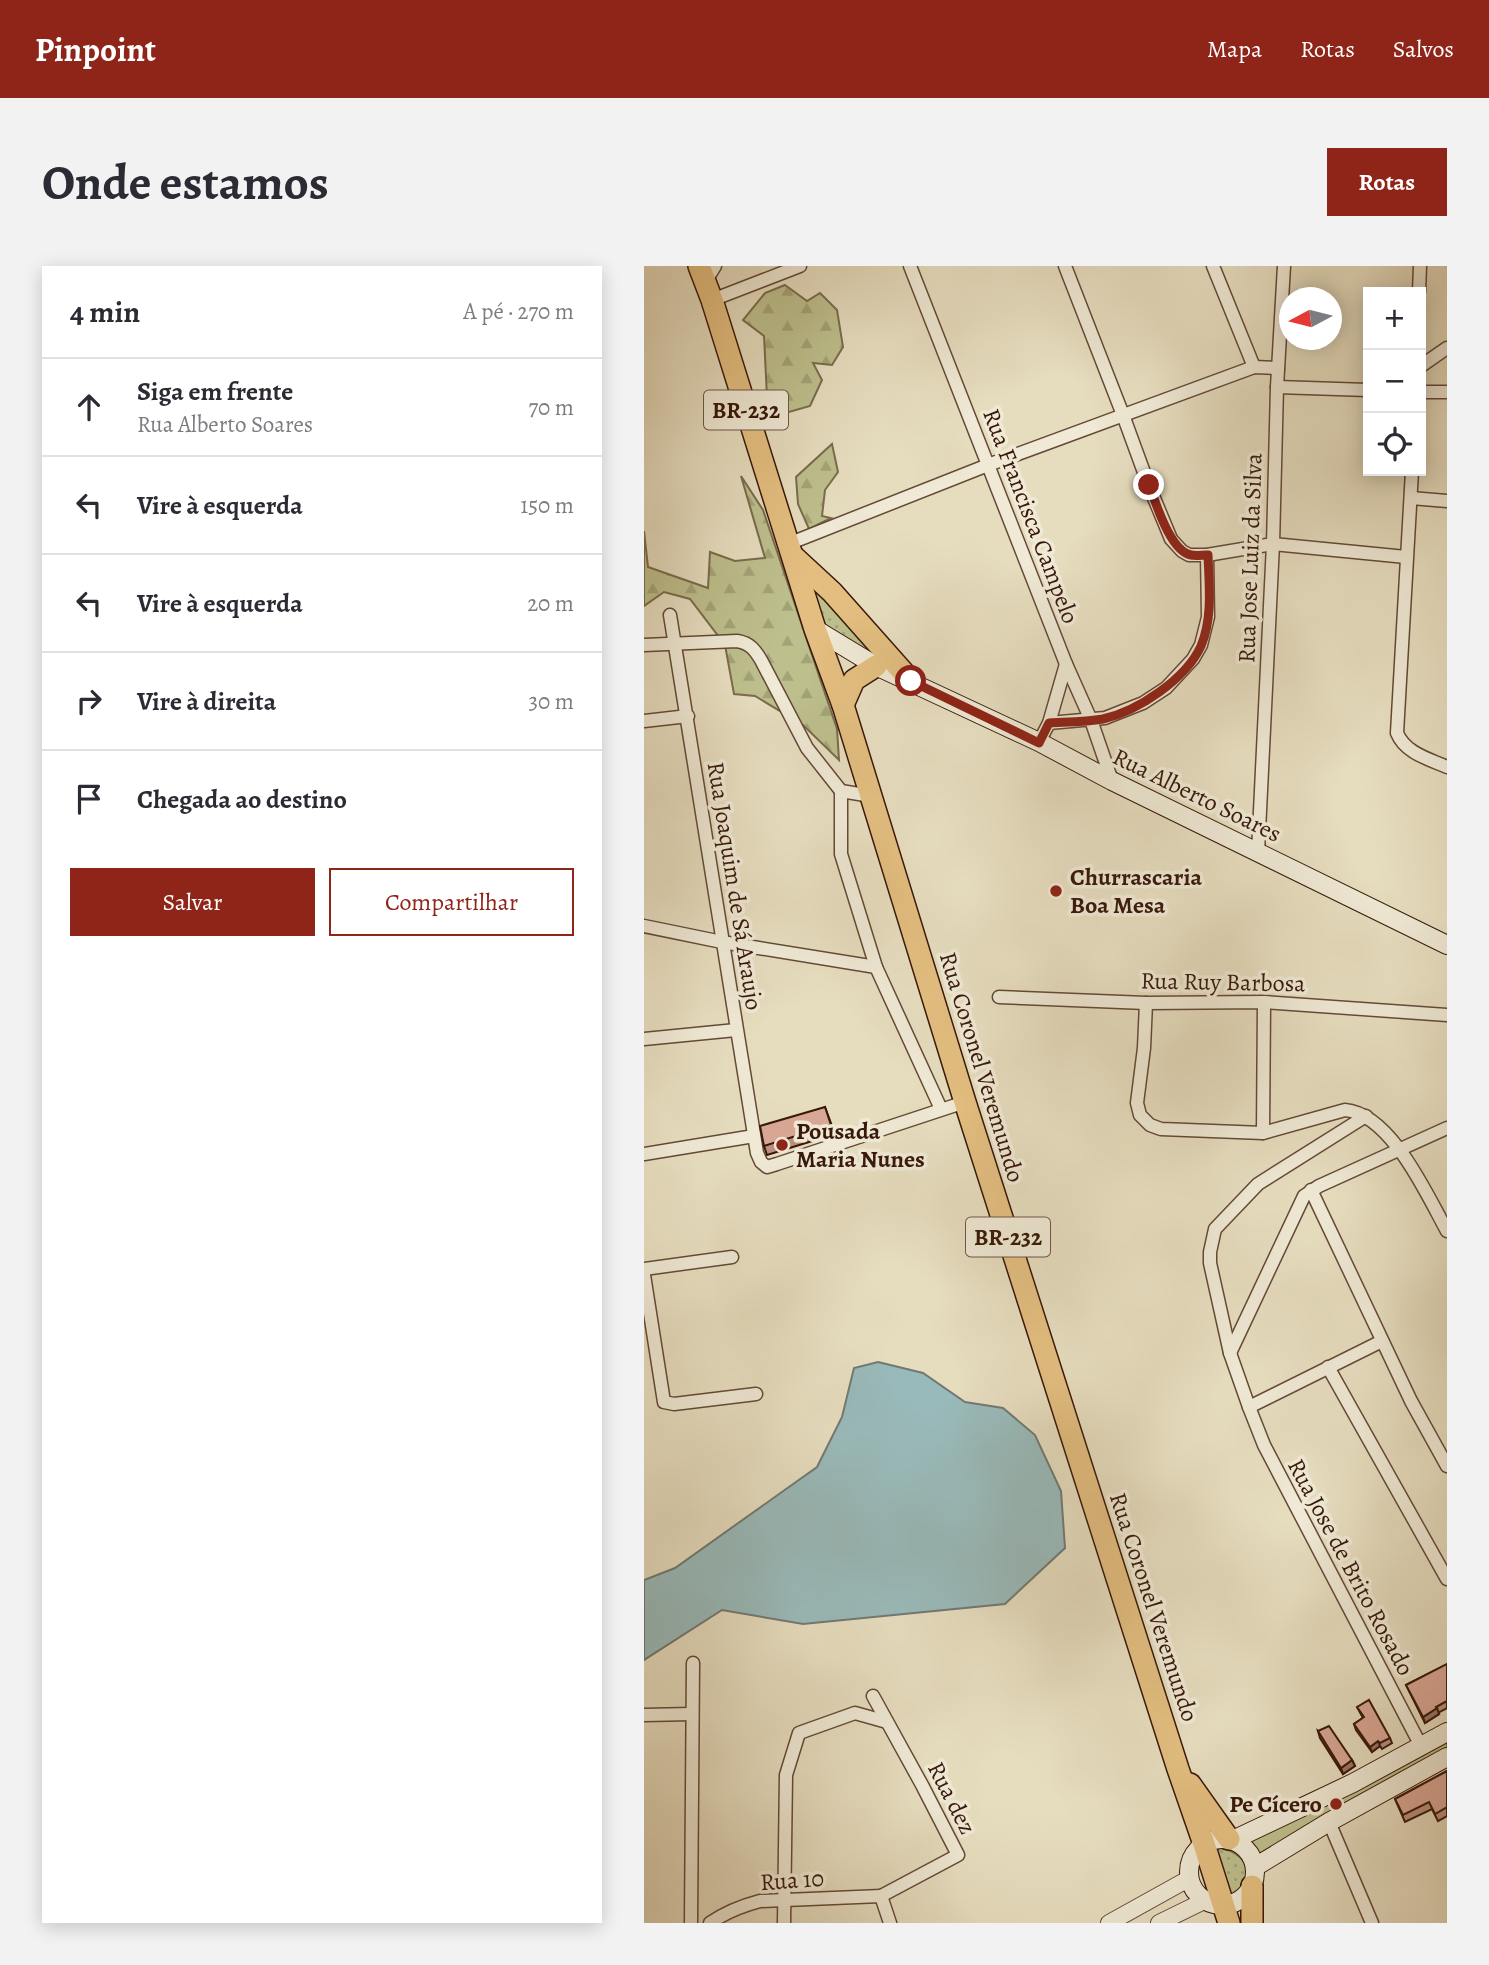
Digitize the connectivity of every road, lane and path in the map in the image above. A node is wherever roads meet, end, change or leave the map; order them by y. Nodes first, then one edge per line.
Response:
1 (800, 266) edge
2 (910, 266) edge
3 (1065, 266) edge
4 (1213, 266) edge
5 (1283, 266) edge
6 (1420, 266) edge
7 (708, 279) edge
8 (1419, 287) edge
9 (1447, 348) edge
10 (1426, 363) edge
11 (1254, 367) junction
12 (1278, 368) junction
13 (1277, 387) junction
14 (1363, 390) edge
15 (1426, 392) edge
16 (1447, 393) edge
17 (1123, 415) junction
18 (988, 465) junction
19 (1412, 476) edge
20 (1411, 498) junction
21 (1447, 501) edge
22 (1273, 544) junction
23 (790, 549) junction
24 (1208, 555) junction
25 (1406, 557) junction
26 (670, 615) dead end
27 (816, 629) junction
28 (676, 643) junction
29 (644, 645) edge
30 (1066, 664) junction
31 (876, 666) junction
32 (911, 681) junction
33 (843, 705) junction
34 (688, 716) junction
35 (644, 720) edge
36 (1091, 720) junction
37 (1049, 723) junction
38 (1039, 743) junction
39 (1447, 767) edge
40 (1112, 780) junction
41 (841, 791) junction
42 (870, 796) junction
43 (1258, 852) junction
44 (644, 926) edge
45 (722, 942) junction
46 (1447, 946) edge
47 (876, 967) junction
48 (999, 997) dead end
49 (1264, 1002) junction
50 (1146, 1003) junction
51 (1447, 1015) edge
52 (736, 1030) junction
53 (644, 1039) edge
54 (965, 1102) junction
55 (941, 1109) junction
56 (1366, 1116) junction
57 (1447, 1128) edge
58 (1263, 1133) junction
59 (754, 1136) junction
60 (1400, 1148) junction
61 (644, 1154) edge
62 (1311, 1190) junction
63 (1447, 1231) edge
64 (732, 1256) dead end
65 (644, 1269) edge
66 (644, 1275) edge
67 (1382, 1341) junction
68 (1230, 1353) junction
69 (1328, 1367) junction
70 (756, 1394) dead end
71 (1249, 1408) junction
72 (1447, 1466) edge
73 (1446, 1578) edge
74 (693, 1663) dead end
75 (873, 1696) dead end
76 (692, 1714) junction
77 (644, 1715) edge
78 (887, 1722) junction
79 (1447, 1732) edge
80 (1421, 1746) junction
81 (1447, 1757) edge
82 (1178, 1769) junction
83 (1329, 1822) junction
84 (1231, 1840) junction
85 (1204, 1844) junction
86 (1253, 1877) junction
87 (1190, 1878) junction
88 (881, 1896) junction
89 (785, 1899) junction
90 (1219, 1909) edge
91 (691, 1923) edge
92 (710, 1923) edge
93 (784, 1923) edge
94 (890, 1923) edge
95 (1109, 1923) edge
96 (1159, 1923) edge
97 (1251, 1923) edge
98 (1372, 1923) edge

1 - 7 street
2 - 18 street, Rua Francisca Campelo
3 - 17 street
4 - 11 street
5 - 12 street, Rua Jose Luiz da Silva
6 - 8 street
7 - 23 highway, Rua Coronel Veremundo / BR-232
9 - 10 street
11 - 12 street
11 - 17 street
12 - 13 street, Rua Jose Luiz da Silva
13 - 14 street
13 - 22 street, Rua Jose Luiz da Silva
15 - 16 street
17 - 18 street
17 - 24 street
18 - 23 street
18 - 30 street, Rua Francisca Campelo
19 - 20 street
20 - 21 street
20 - 25 street
22 - 24 street
22 - 25 street
22 - 43 street, Rua Jose Luiz da Silva
23 - 27 highway, Rua Coronel Veremundo / BR-232
23 - 32 highway
24 - 36 street
25 - 39 street
26 - 28 street, Rua Joaquim de Sá Araujo
27 - 31 main road, Rua Alberto Soares
27 - 33 highway, Rua Coronel Veremundo / BR-232
28 - 29 street
28 - 34 street, Rua Joaquim de Sá Araujo
28 - 41 street
30 - 36 street, Rua Francisca Campelo
30 - 37 street
31 - 32 main road, Rua Alberto Soares
31 - 33 highway
32 - 38 main road, Rua Alberto Soares
33 - 42 highway, Rua Coronel Veremundo / BR-232
34 - 35 street
34 - 45 street, Rua Joaquim de Sá Araujo
36 - 37 street
36 - 40 street, Rua Francisca Campelo
37 - 38 street
38 - 40 main road, Rua Alberto Soares
40 - 43 main road, Rua Alberto Soares
41 - 42 street
41 - 47 street
42 - 54 highway, Rua Coronel Veremundo / BR-232
43 - 46 main road, Rua Alberto Soares
44 - 45 street
45 - 47 street
45 - 52 street, Rua Joaquim de Sá Araujo
47 - 55 street
48 - 50 street, Rua Ruy Barbosa
49 - 50 street, Rua Ruy Barbosa
49 - 51 street, Rua Ruy Barbosa
49 - 58 street
50 - 58 street
52 - 53 street
52 - 59 street, Rua Joaquim de Sá Araujo
54 - 55 street
54 - 82 highway, Rua Coronel Veremundo / BR-232
55 - 59 street, Rua Joaquim de Sá Araujo
56 - 58 street
56 - 60 street
56 - 68 street, Rua Jose de Brito Rosado
57 - 60 street
59 - 61 street
60 - 62 street
60 - 63 street
62 - 67 street
62 - 68 street
64 - 65 street
66 - 70 street
67 - 69 street
67 - 72 street
68 - 71 street, Rua Jose de Brito Rosado
69 - 71 street
69 - 73 street
71 - 80 street, Rua Jose de Brito Rosado
74 - 76 street
75 - 78 street, Rua dez
76 - 77 street
76 - 91 street
78 - 88 street, Rua dez
78 - 89 street
79 - 80 main road
80 - 84 main road
81 - 83 main road
82 - 84 highway
82 - 85 highway, Rua Coronel Veremundo / BR-232
83 - 86 main road
83 - 98 street
84 - 85 main road
84 - 86 main road
85 - 87 main road
85 - 90 highway, Rua Coronel Veremundo / BR-232
86 - 90 main road
86 - 97 highway
87 - 90 main road
87 - 95 street
88 - 89 street, Rua 10
88 - 94 street
89 - 92 street, Rua 10
89 - 93 street
90 - 96 street

